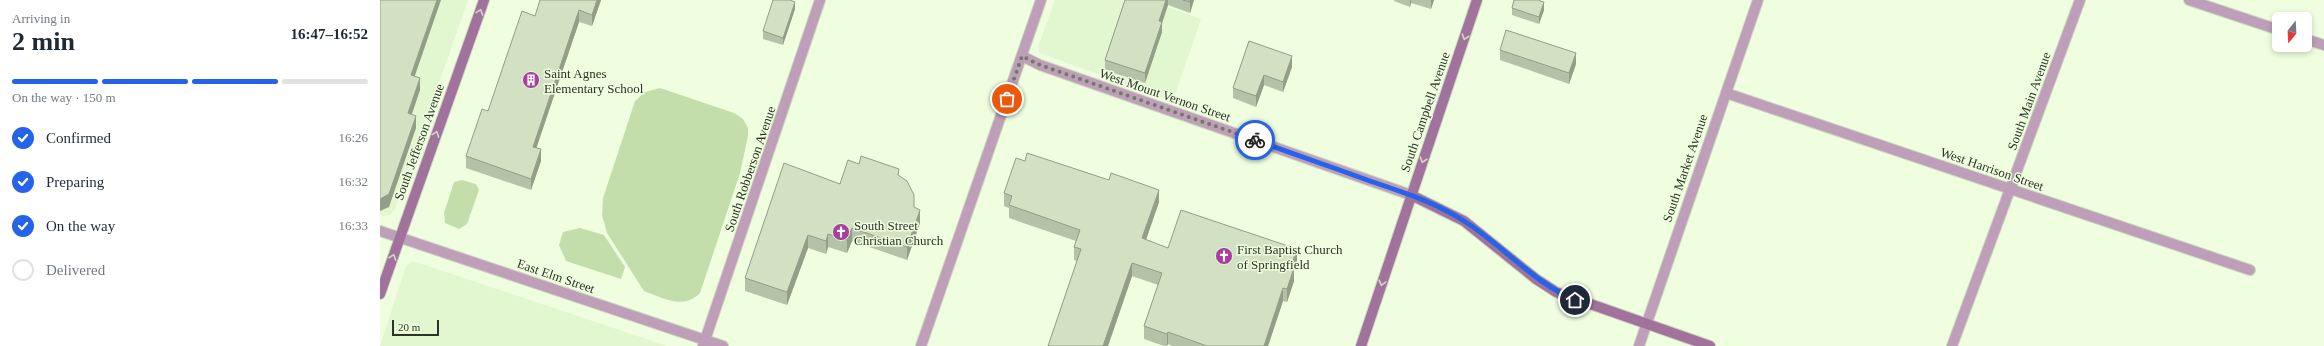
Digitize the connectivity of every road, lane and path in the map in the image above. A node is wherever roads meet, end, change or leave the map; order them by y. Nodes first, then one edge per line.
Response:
1 (484, 0) edge
2 (820, 0) edge
3 (1041, 0) edge
4 (1477, 0) edge
5 (1758, 0) edge
6 (2080, 0) edge
7 (2188, 0) edge
8 (2272, 28) edge
9 (2312, 42) edge
10 (2324, 46) edge
11 (1022, 56) junction
12 (1726, 93) junction
13 (2011, 188) junction
14 (1411, 195) junction
15 (380, 231) edge
16 (399, 237) junction
17 (2250, 270) dead end
18 (380, 294) edge
19 (1646, 325) junction
20 (704, 343) edge
21 (723, 346) edge
22 (921, 346) edge
23 (1361, 346) edge
24 (1639, 346) edge
25 (1710, 346) edge
26 (1952, 346) edge

16 -> 1 main road, South Jefferson Avenue
2 - 20 street, South Robberson Avenue
3 - 11 street
4 -> 14 main road, South Campbell Avenue
5 - 12 street, South Market Avenue
6 - 13 street, South Main Avenue
7 - 8 street
9 - 10 street
11 - 14 street, West Mount Vernon Street
11 - 22 street
12 - 13 street, West Harrison Street
12 - 19 street, South Market Avenue
13 - 17 street, West Harrison Street
13 - 26 street, South Main Avenue
14 - 19 main road, West Mount Vernon Street
14 -> 23 main road, South Campbell Avenue
15 - 16 street, East Elm Street
18 -> 16 main road, South Jefferson Avenue
16 - 20 street, East Elm Street
19 - 24 street, South Market Avenue
19 - 25 main road, West Mount Vernon Street
20 - 21 street, East Elm Street

